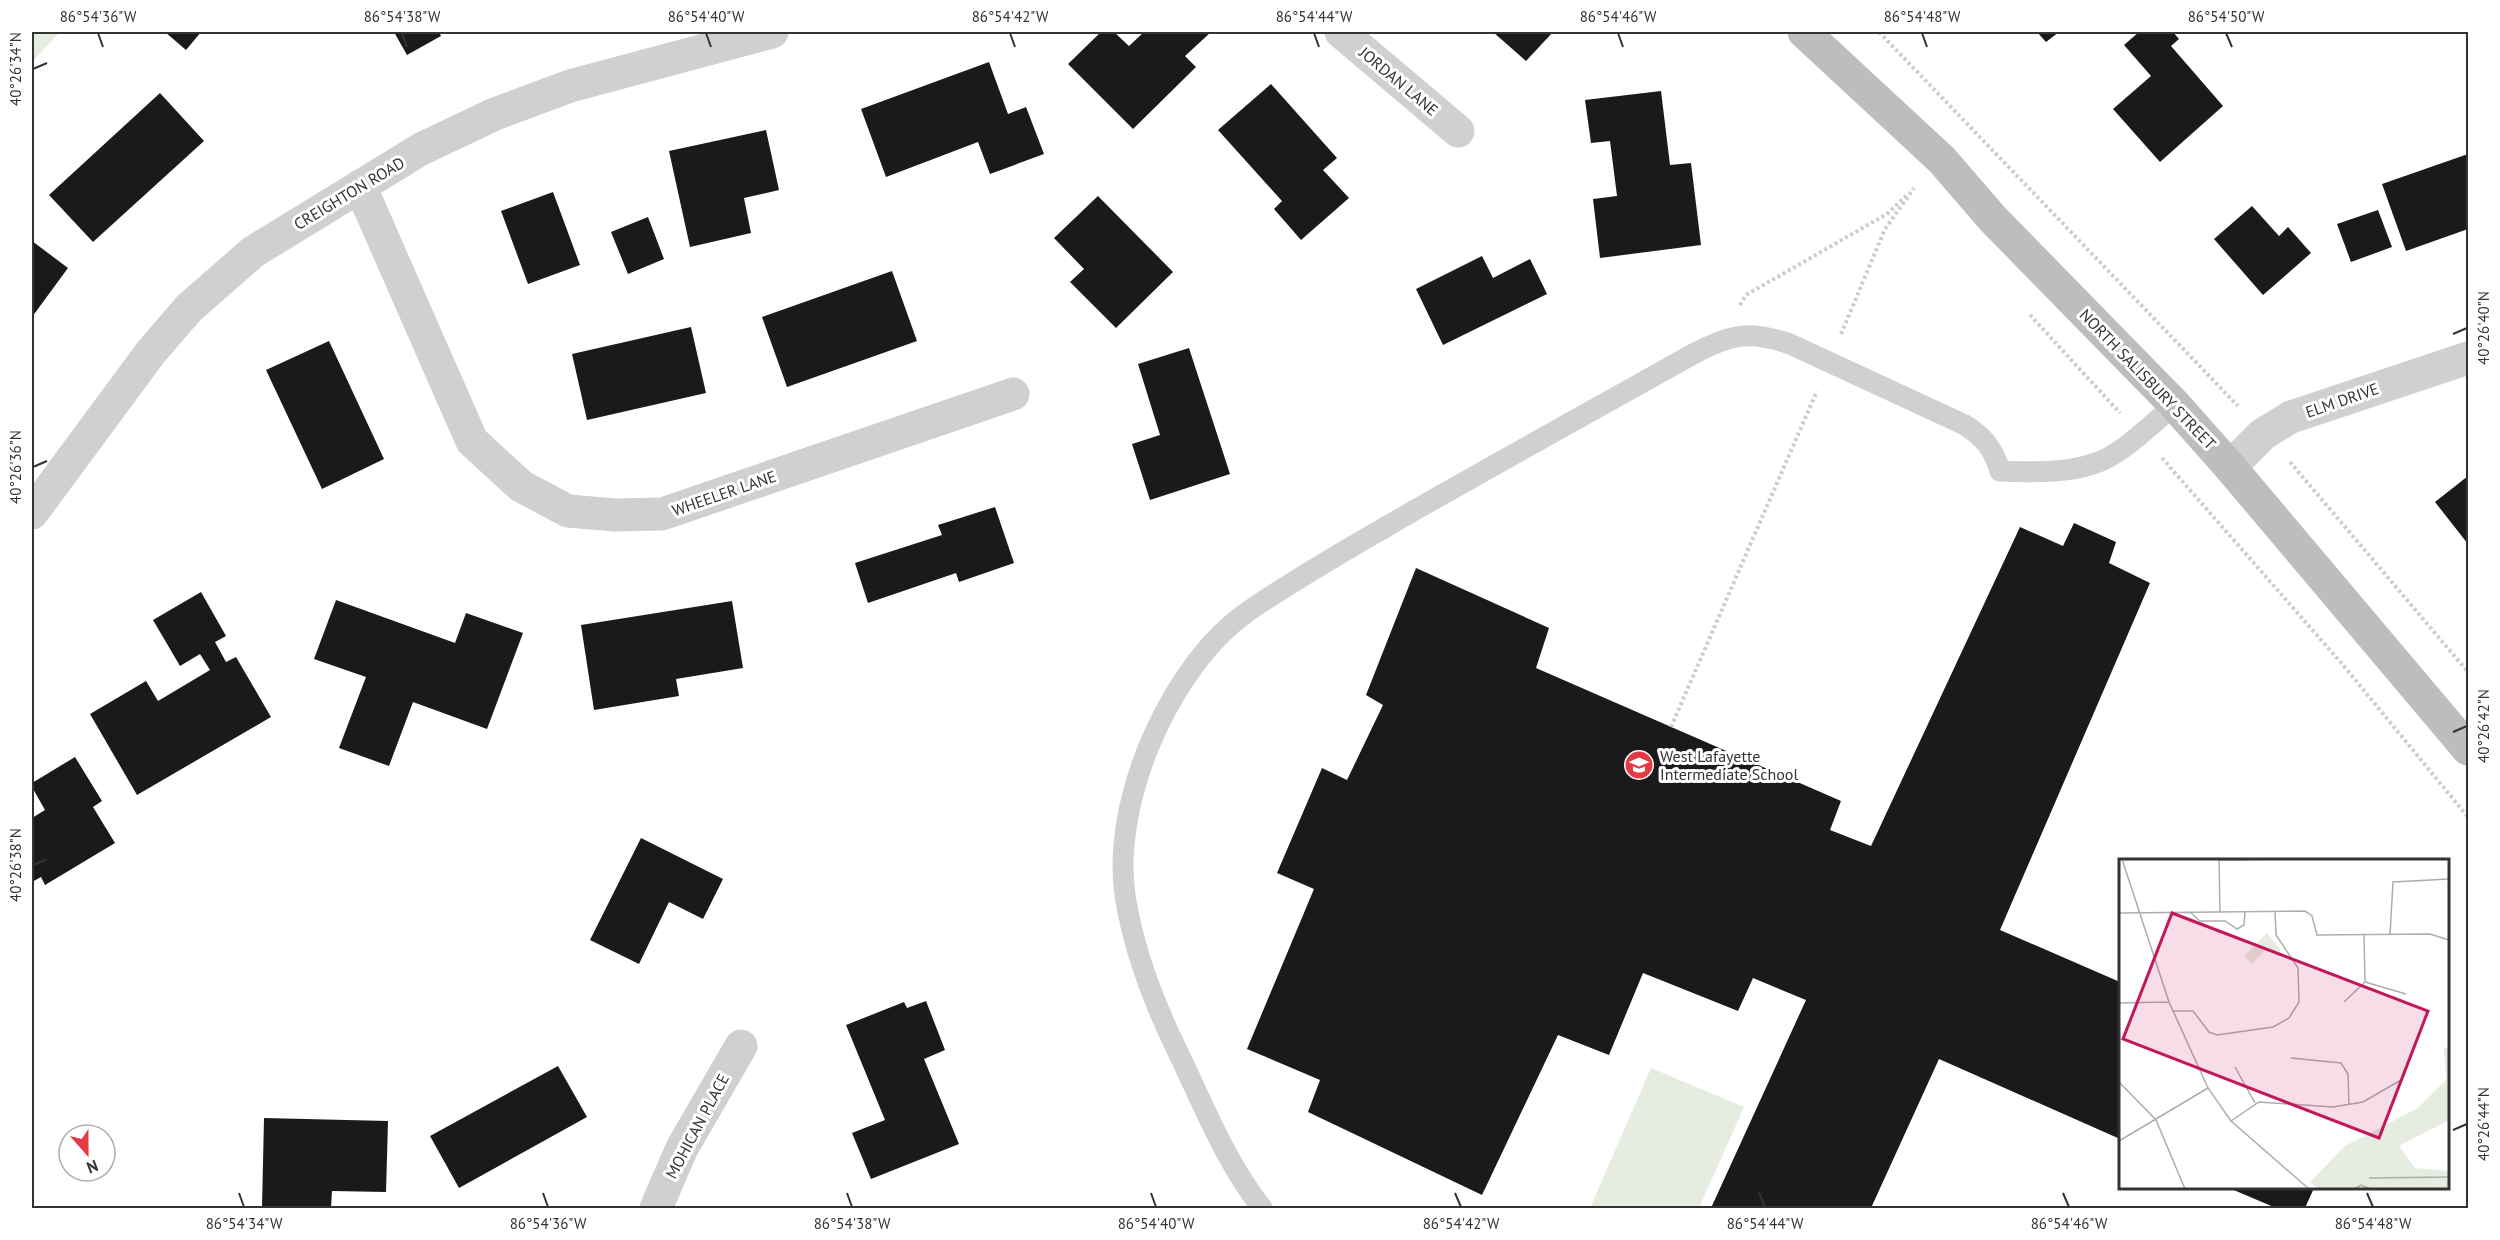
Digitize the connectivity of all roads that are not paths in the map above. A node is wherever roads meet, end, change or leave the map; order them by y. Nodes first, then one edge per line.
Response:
1 (772, 32) edge
2 (1341, 32) edge
3 (1804, 32) edge
4 (1458, 131) dead end
5 (360, 186) junction
6 (2469, 358) edge
7 (1013, 394) dead end
8 (2175, 405) junction
9 (2230, 467) junction
10 (32, 513) edge
11 (2469, 749) edge
12 (741, 1046) dead end
13 (656, 1209) edge
14 (1262, 1209) edge

1 - 5 street, CREIGHTON ROAD
2 - 4 street, JORDAN LANE
3 - 8 street, NORTH SALISBURY STREET
5 - 7 street, WHEELER LANE
5 - 10 street, CREIGHTON ROAD
6 - 9 street, ELM DRIVE
8 - 9 street, NORTH SALISBURY STREET
8 - 14 lane
9 - 11 street, NORTH SALISBURY STREET
12 - 13 street, MOHICAN PLACE

